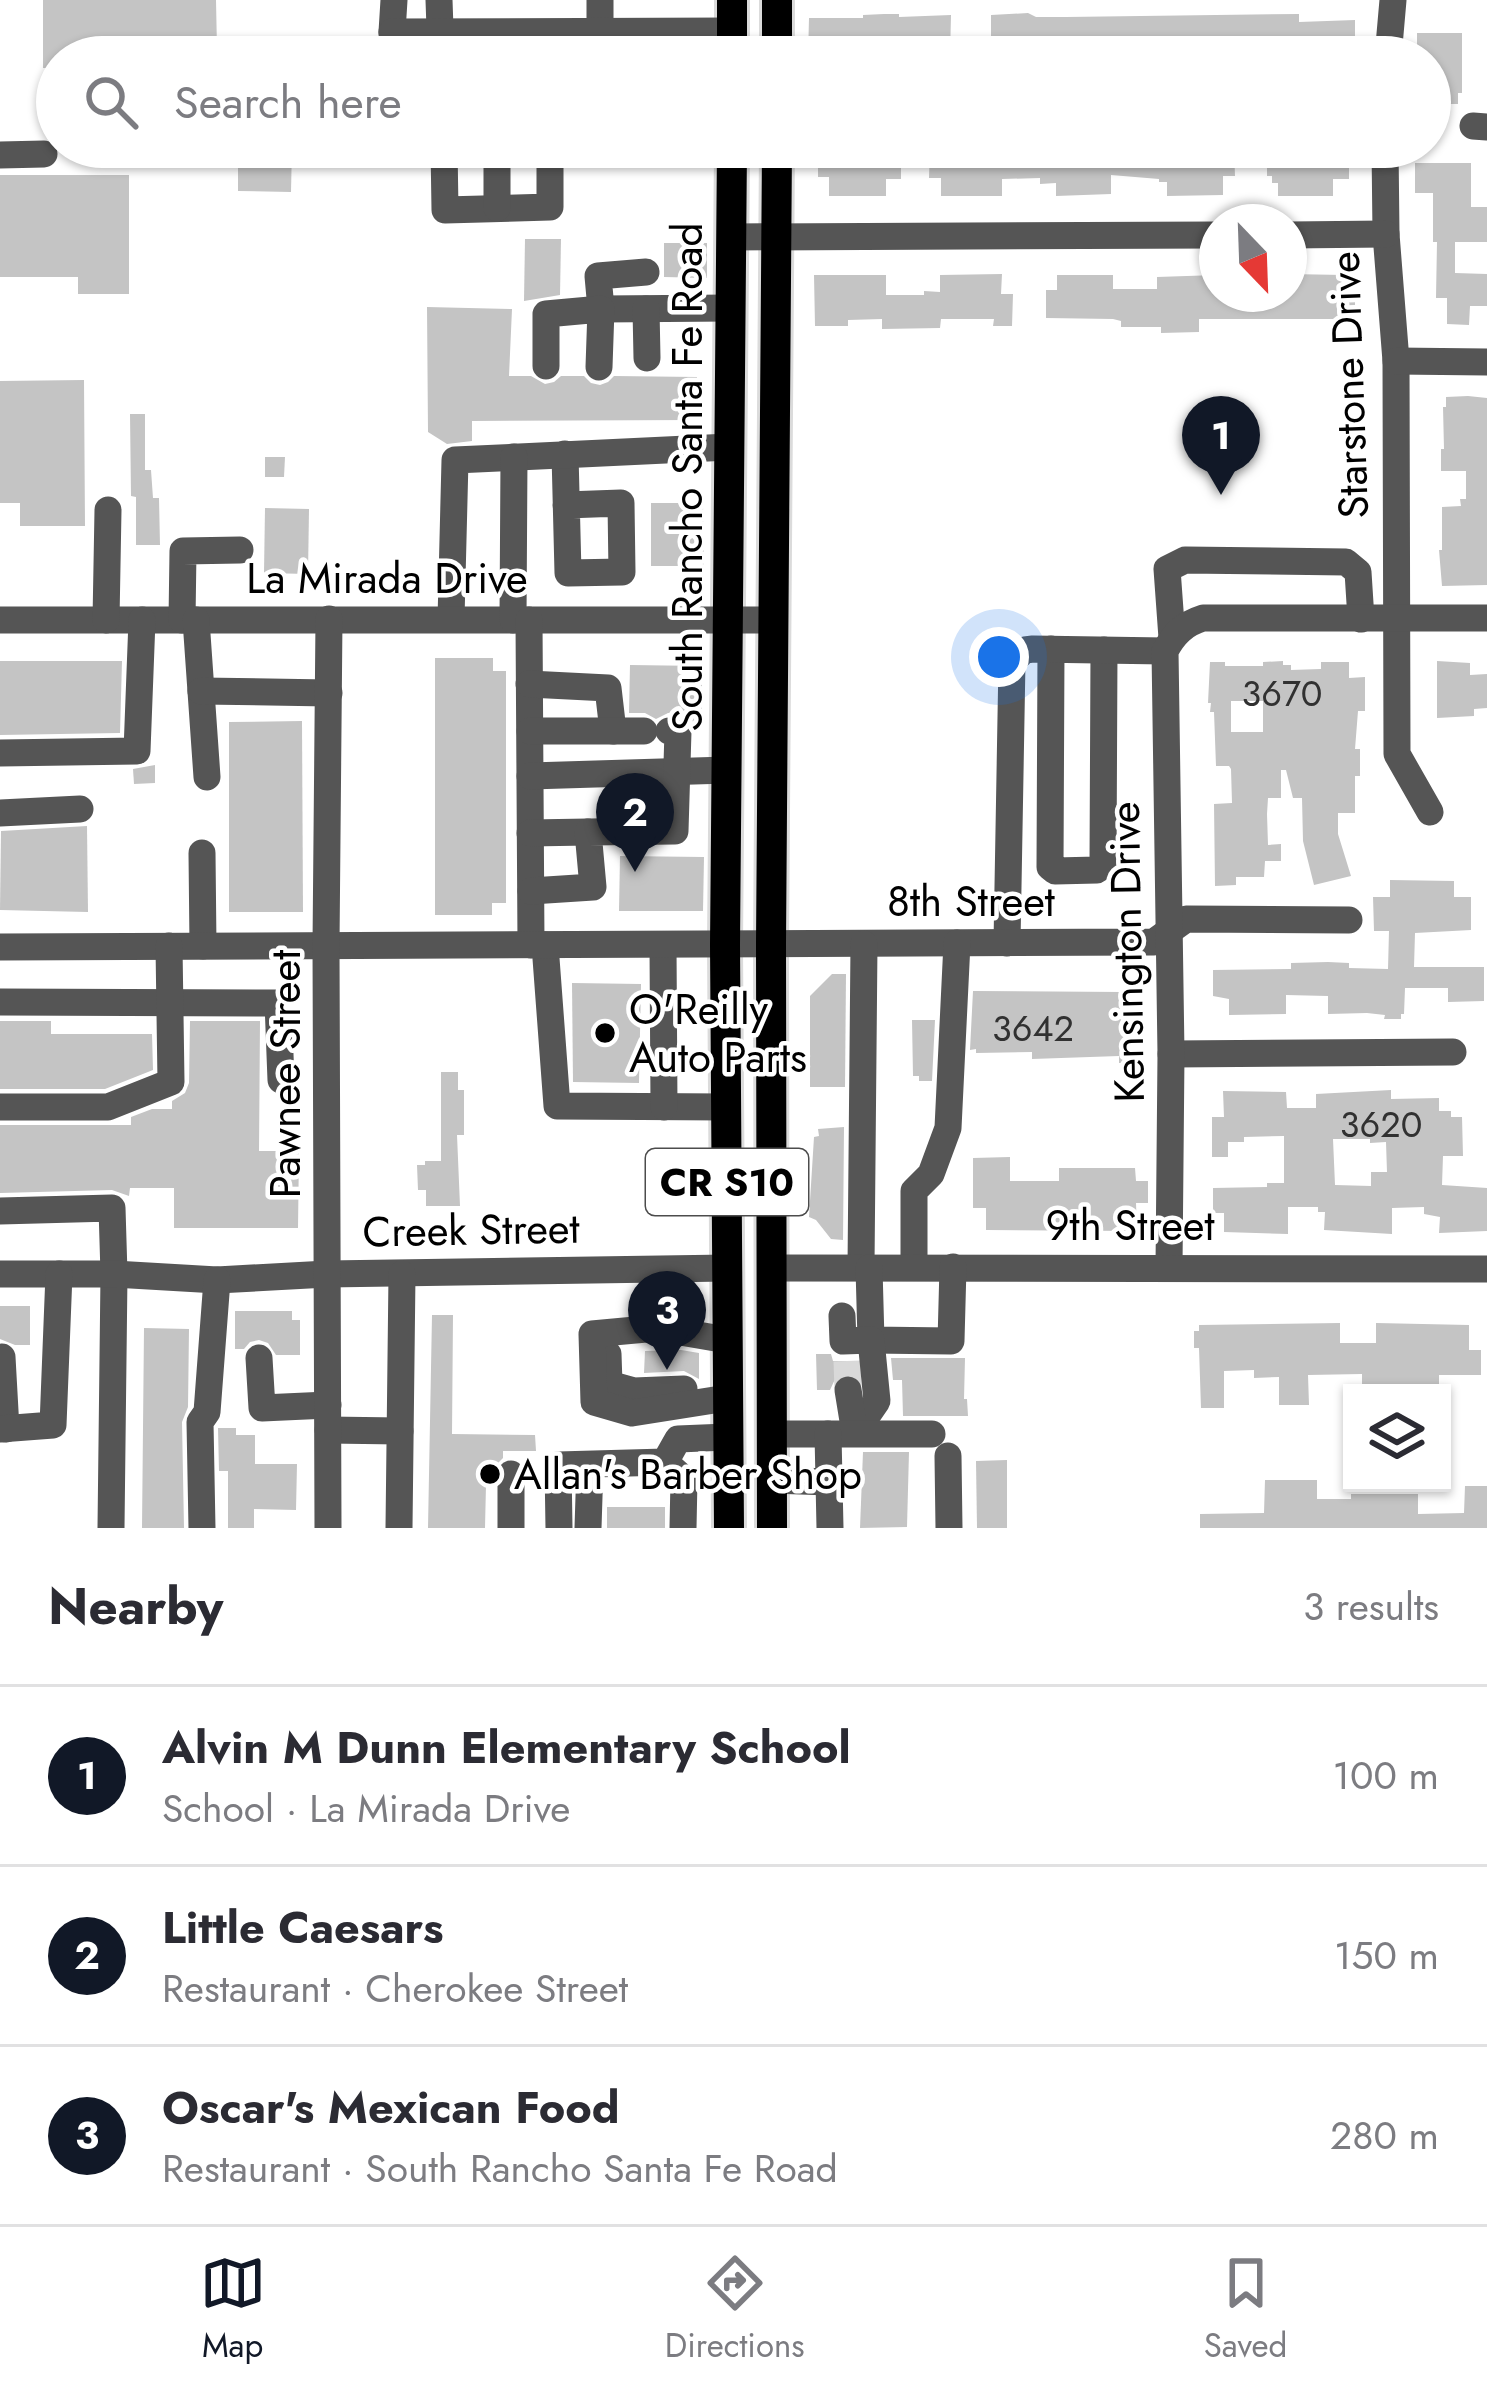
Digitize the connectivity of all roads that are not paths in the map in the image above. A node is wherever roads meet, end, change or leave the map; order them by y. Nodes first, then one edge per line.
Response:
1 (394, 0) edge
2 (439, 0) edge
3 (600, 0) edge
4 (777, 0) edge
5 (1393, 0) edge
6 (732, 29) edge
7 (600, 31) junction
8 (392, 36) edge
9 (440, 36) edge
10 (580, 36) edge
11 (777, 36) edge
12 (1390, 36) edge
13 (36, 154) edge
14 (0, 155) edge
15 (445, 168) edge
16 (497, 168) edge
17 (550, 168) edge
18 (732, 168) edge
19 (777, 168) edge
20 (1385, 168) edge
21 (497, 208) junction
22 (1386, 234) junction
23 (1199, 235) edge
24 (1307, 235) edge
25 (732, 237) junction
26 (777, 238) junction
27 (646, 272) dead end
28 (730, 308) junction
29 (646, 309) junction
30 (601, 310) junction
31 (647, 358) dead end
32 (1396, 361) junction
33 (1487, 362) edge
34 (546, 366) dead end
35 (599, 367) dead end
36 (729, 447) junction
37 (565, 454) junction
38 (514, 457) junction
39 (566, 505) junction
40 (109, 510) dead end
41 (240, 550) dead end
42 (568, 573) junction
43 (1487, 618) edge
44 (1361, 619) junction
45 (1397, 619) junction
46 (0, 620) edge
47 (106, 620) junction
48 (142, 620) junction
49 (189, 620) junction
50 (329, 620) junction
51 (451, 620) junction
52 (521, 620) junction
53 (570, 620) junction
54 (729, 620) junction
55 (774, 620) junction
56 (1168, 644) junction
57 (1051, 649) junction
58 (1104, 650) junction
59 (530, 684) junction
60 (201, 691) junction
61 (329, 693) junction
62 (530, 731) junction
63 (613, 731) junction
64 (0, 753) edge
65 (727, 770) junction
66 (675, 772) junction
67 (530, 776) junction
68 (207, 777) dead end
69 (80, 809) dead end
70 (1430, 812) dead end
71 (0, 813) edge
72 (588, 832) junction
73 (1008, 832) junction
74 (1050, 832) junction
75 (530, 833) junction
76 (202, 853) dead end
77 (531, 891) junction
78 (1349, 920) dead end
79 (1169, 932) junction
80 (957, 943) junction
81 (1007, 943) junction
82 (663, 944) junction
83 (771, 944) junction
84 (864, 944) junction
85 (326, 945) junction
86 (538, 945) junction
87 (725, 945) junction
88 (170, 946) junction
89 (203, 946) junction
90 (0, 947) edge
91 (0, 1002) edge
92 (170, 1002) junction
93 (1453, 1052) dead end
94 (1171, 1054) junction
95 (280, 1079) dead end
96 (0, 1107) edge
97 (664, 1107) junction
98 (726, 1107) junction
99 (0, 1211) edge
100 (865, 1267) junction
101 (914, 1267) junction
102 (1169, 1267) junction
103 (728, 1268) junction
104 (773, 1268) junction
105 (953, 1268) junction
106 (1487, 1269) edge
107 (0, 1274) edge
108 (59, 1274) junction
109 (114, 1274) junction
110 (327, 1274) junction
111 (402, 1274) junction
112 (217, 1280) junction
113 (851, 1339) junction
114 (727, 1340) junction
115 (2, 1357) edge
116 (259, 1358) dead end
117 (848, 1390) tunnel mouth
118 (727, 1398) junction
119 (328, 1418) junction
120 (3, 1429) edge
121 (400, 1431) junction
122 (772, 1433) junction
123 (841, 1433) junction
124 (727, 1437) junction
125 (665, 1462) junction
126 (590, 1465) junction
127 (511, 1474) dead end
128 (772, 1480) junction
129 (829, 1482) junction
130 (111, 1528) edge
131 (202, 1528) edge
132 (328, 1528) edge
133 (399, 1528) edge
134 (511, 1528) edge
135 (559, 1528) edge
136 (588, 1528) edge
137 (682, 1528) edge
138 (729, 1528) edge
139 (772, 1528) edge
140 (830, 1528) edge
141 (949, 1528) edge

1 - 8 street
2 - 9 street
3 - 7 street
4 - 11 main road
5 - 12 street
6 - 7 street
7 - 10 street
13 - 14 street
15 - 21 street
16 - 21 street
17 - 21 street
18 - 25 main road, South Rancho Santa Fe Road / CR S10
19 - 26 main road, South Rancho Santa Fe Road / CR S10
20 - 22 street, Starstone Drive
22 - 24 street
22 - 32 street, Starstone Drive
23 - 26 street
25 - 26 street
25 - 28 main road, South Rancho Santa Fe Road / CR S10
26 - 55 main road, South Rancho Santa Fe Road / CR S10
27 - 30 street
28 - 29 street
28 - 36 main road, South Rancho Santa Fe Road / CR S10
29 - 30 street
29 - 31 street
30 - 34 street
30 - 35 street
32 - 33 street
32 - 45 street, Starstone Drive
36 - 37 street
36 - 54 main road, South Rancho Santa Fe Road / CR S10
37 - 38 street
37 - 39 street
38 - 51 street
38 - 52 street
39 - 42 street
39 - 42 street
40 - 47 street
41 - 49 street
42 - 53 street
43 - 45 street
44 - 45 street
44 - 56 street
44 - 56 street, Kensington Drive
45 - 70 street, Starstone Drive
46 - 47 street, La Mirada Drive
47 - 48 street, La Mirada Drive
48 - 49 street, La Mirada Drive
48 - 64 street
49 - 50 street, La Mirada Drive
49 - 60 street
50 - 51 street, La Mirada Drive
50 - 61 street, Pawnee Street
51 - 52 street, La Mirada Drive
52 - 53 street, La Mirada Drive
52 - 59 street
53 - 54 street, La Mirada Drive
54 - 55 street, La Mirada Drive
54 - 65 main road, South Rancho Santa Fe Road / CR S10
55 - 83 main road, South Rancho Santa Fe Road / CR S10
56 - 58 street
56 - 79 street, Kensington Drive
57 - 58 street
57 - 73 street
57 - 74 street
58 - 74 street
59 - 62 street
59 - 63 street
60 - 61 street
60 - 68 street
61 - 85 street, Pawnee Street
62 - 63 street
62 - 67 street
63 - 66 street
65 - 66 street
65 - 87 main road, South Rancho Santa Fe Road / CR S10
66 - 67 street
66 - 72 street
67 - 75 street
69 - 71 street
72 - 75 street
72 - 77 street
73 - 74 street
73 - 81 street
75 - 77 street
76 - 89 street
77 - 86 street
78 - 79 street, 8th Street
79 - 81 street, 8th Street
79 - 94 street, Kensington Drive
80 - 81 street, 8th Street
80 - 84 street, 8th Street
80 - 101 street
82 - 86 street, 8th Street
82 - 87 street, 8th Street
82 - 97 street
83 - 84 street, 8th Street
83 - 87 street, 8th Street
83 - 104 main road, South Rancho Santa Fe Road / CR S10
84 - 100 street
85 - 86 street, 8th Street
85 - 89 street, 8th Street
85 - 110 street, Pawnee Street
86 - 97 street
87 - 98 main road, South Rancho Santa Fe Road / CR S10
88 - 89 street, 8th Street
88 - 90 street, 8th Street
88 - 92 street
91 - 92 street
92 - 95 street
92 - 96 street
93 - 94 street
94 - 102 street, Kensington Drive
97 - 98 street
98 - 103 main road, South Rancho Santa Fe Road / CR S10
99 - 109 street
100 - 101 street, 9th Street
100 - 104 street, 9th Street
100 - 113 street
101 - 105 street, 9th Street
102 - 105 street, 9th Street
102 - 106 street, 9th Street
103 - 111 street, Creek Street
103 - 114 main road, South Rancho Santa Fe Road / CR S10
104 - 122 main road, South Rancho Santa Fe Road / CR S10
105 - 113 street
107 - 108 street, Creek Street
108 - 109 street, Creek Street
108 - 120 street
109 - 112 street, Creek Street
109 - 130 street
110 - 111 street, Creek Street
110 - 112 street, Creek Street
110 - 119 street, Pawnee Street
111 - 121 street
112 - 131 street
113 - 123 street
114 - 118 main road, South Rancho Santa Fe Road / CR S10
114 - 118 street
115 - 120 street
116 - 119 street
117 - 123 street
118 - 124 main road, South Rancho Santa Fe Road / CR S10
119 - 121 street
119 - 132 street, Pawnee Street
121 - 133 street
122 - 123 street
122 - 128 main road, South Rancho Santa Fe Road / CR S10
123 - 129 street
123 - 141 street
124 - 125 street
124 - 138 main road, South Rancho Santa Fe Road / CR S10
125 - 126 street
125 - 137 street
126 - 135 street
126 - 136 street
127 - 134 street
128 - 129 street
128 - 139 main road, South Rancho Santa Fe Road / CR S10
129 - 140 street

